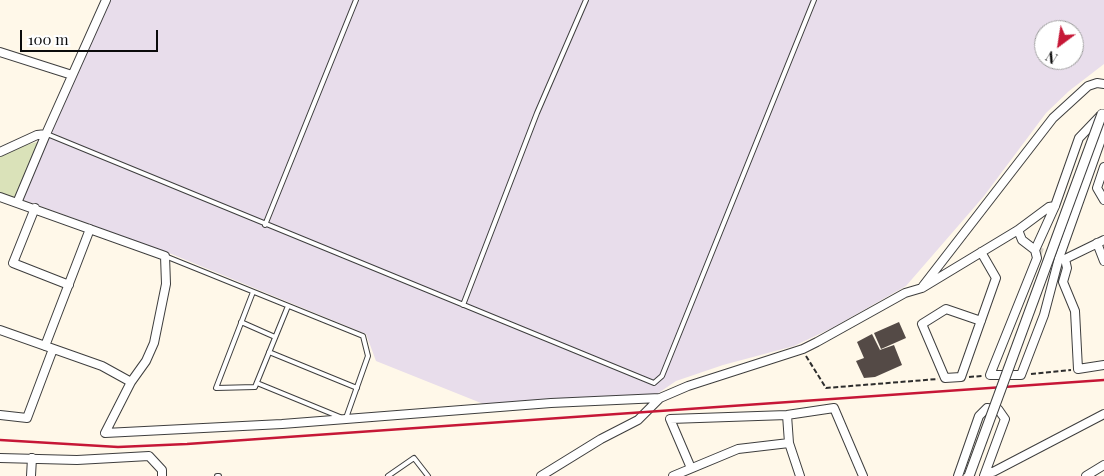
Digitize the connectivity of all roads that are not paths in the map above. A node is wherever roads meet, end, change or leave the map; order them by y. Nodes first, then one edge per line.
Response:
1 (106, 0) edge
2 (356, 0) edge
3 (586, 0) edge
4 (814, 0) edge
5 (0, 52) edge
6 (72, 75) junction
7 (1104, 84) edge
8 (1102, 114) junction
9 (46, 134) junction
10 (0, 152) edge
11 (1104, 167) edge
12 (0, 198) edge
13 (1104, 200) edge
14 (18, 203) junction
15 (1055, 206) junction
16 (35, 208) junction
17 (266, 225) junction
18 (90, 229) junction
19 (1018, 230) junction
20 (1100, 242) edge
21 (1035, 250) junction
22 (982, 252) junction
23 (166, 256) junction
24 (1062, 259) junction
25 (1104, 261) edge
26 (69, 285) junction
27 (922, 288) junction
28 (254, 292) junction
29 (464, 305) junction
30 (288, 306) junction
31 (981, 321) junction
32 (241, 322) junction
33 (0, 332) edge
34 (275, 337) junction
35 (49, 347) junction
36 (269, 352) junction
37 (1104, 366) edge
38 (131, 382) junction
39 (257, 383) junction
40 (357, 388) junction
41 (660, 398) junction
42 (0, 414) edge
43 (787, 414) junction
44 (1104, 414) edge
45 (344, 418) junction
46 (789, 443) junction
47 (0, 458) edge
48 (32, 458) junction
49 (1104, 465) edge
50 (691, 468) junction
51 (985, 474) edge
52 (544, 475) edge
53 (31, 476) edge
54 (162, 476) edge
55 (388, 476) edge
56 (428, 476) edge
57 (673, 476) edge
58 (800, 476) edge
59 (863, 476) edge
60 (958, 476) edge
61 (969, 476) edge
62 (1086, 476) edge

1 - 6 street
2 - 17 lane
3 - 29 lane
4 - 29 lane
5 - 6 street
6 - 9 street
7 - 27 street
8 - 15 street
8 - 24 street
8 - 61 street, bridge
9 - 10 street
9 - 14 street
9 - 17 lane
11 - 13 street
12 - 14 street
14 - 16 street
15 - 19 street
15 - 21 street
16 - 18 street
16 - 26 street
17 - 29 lane
18 - 23 street
18 - 26 street
19 - 21 street
19 - 22 street
20 - 24 street
20 - 25 street
21 - 24 street
22 - 27 street
22 - 31 street
23 - 28 lane
23 - 38 street
24 - 37 street
26 - 35 street
27 - 41 street
28 - 30 lane
28 - 32 lane
30 - 34 lane
30 - 40 lane
31 - 31 street
32 - 34 lane
32 - 39 lane
33 - 35 street
34 - 36 lane
35 - 38 street
35 - 42 street
36 - 39 lane
36 - 40 lane
38 - 45 street
39 - 45 lane
40 - 45 lane
41 - 45 street
41 - 52 street
43 - 46 street
43 - 50 street
43 - 59 street
44 - 51 street
46 - 50 street
46 - 58 street
47 - 48 street
48 - 53 street
48 - 54 street
49 - 62 street
50 - 57 street
51 - 60 street
55 - 56 lane

